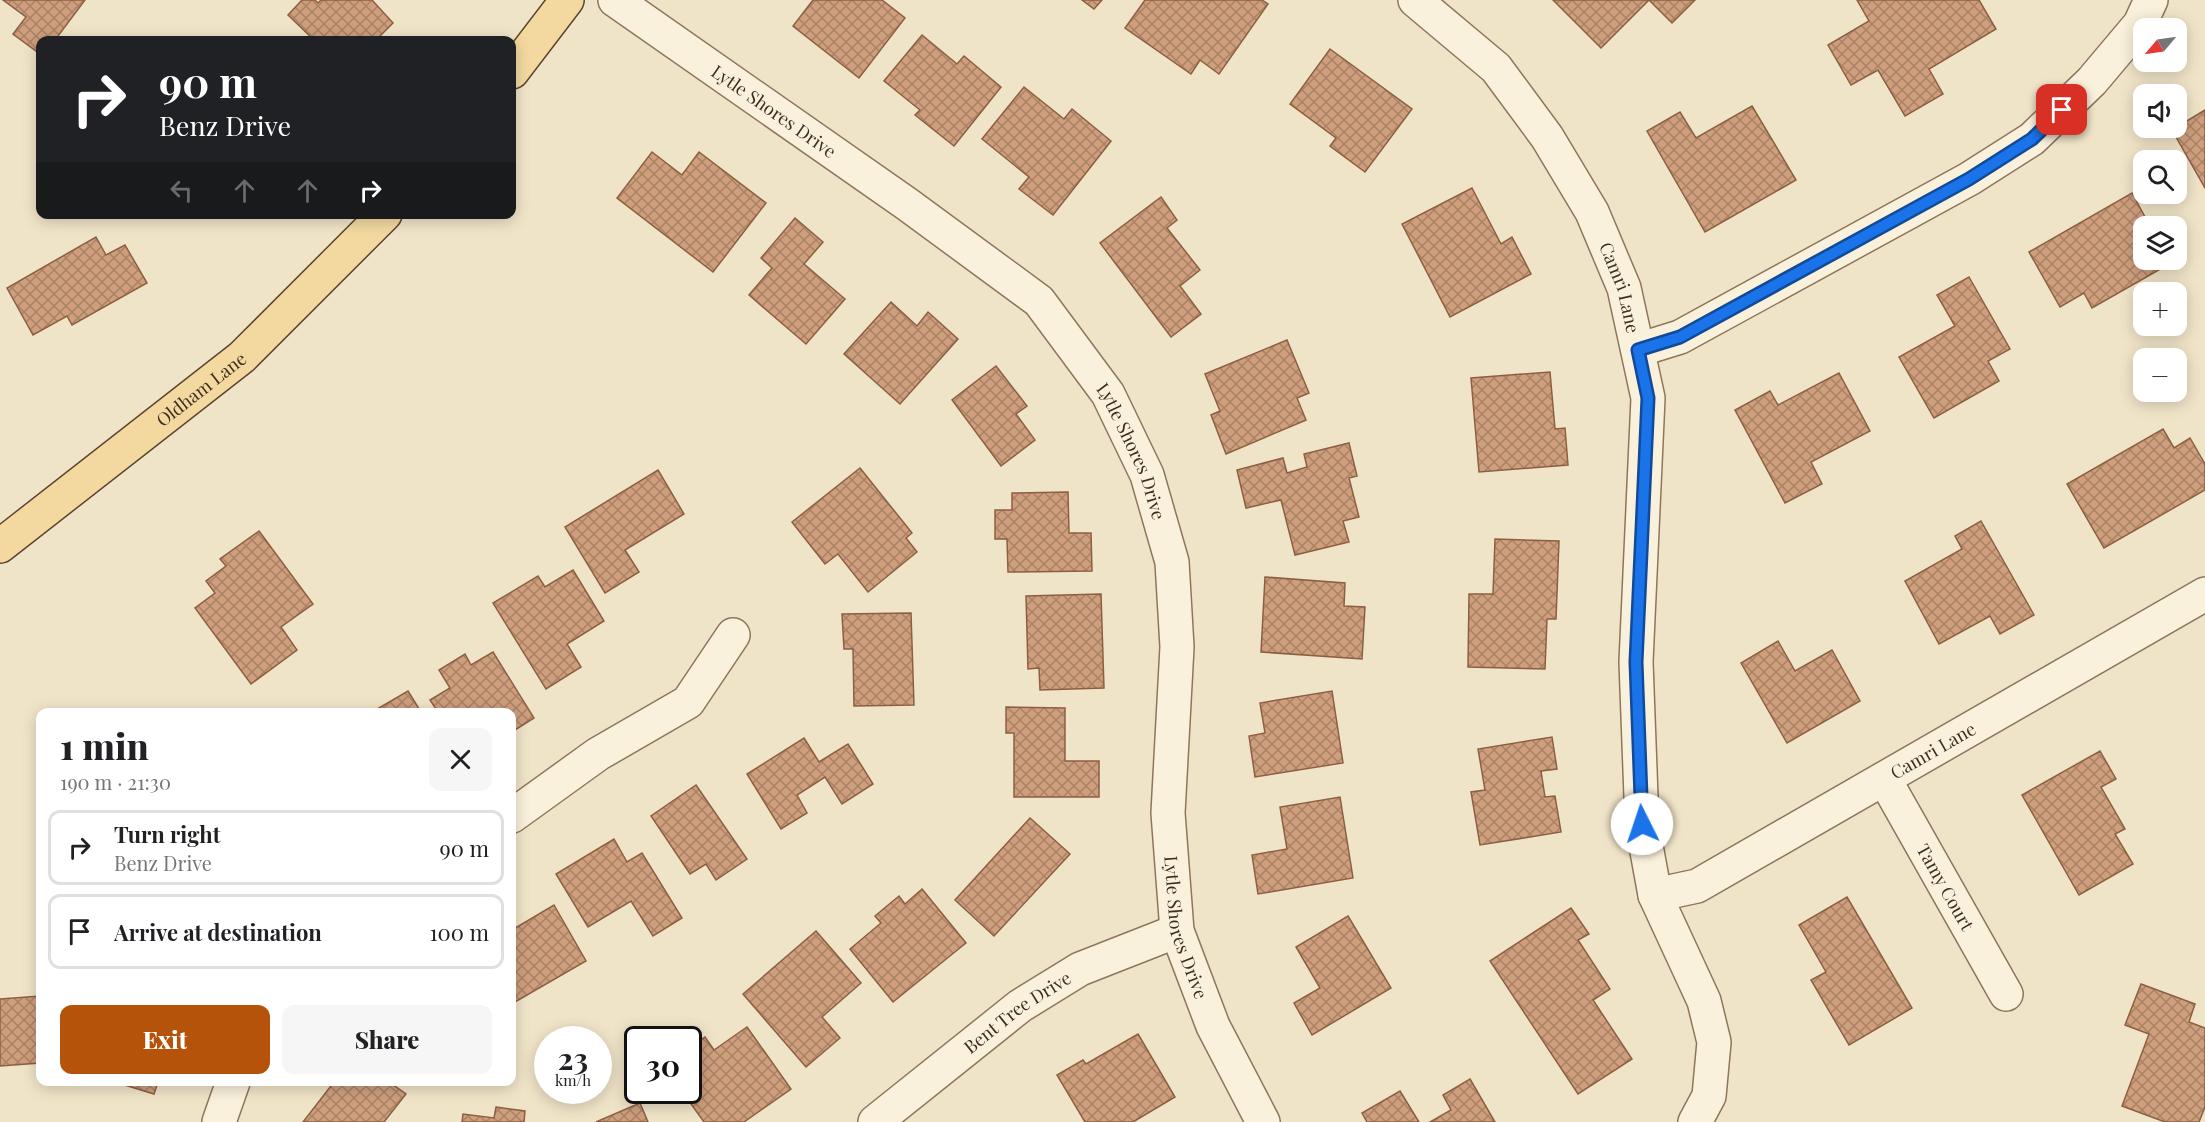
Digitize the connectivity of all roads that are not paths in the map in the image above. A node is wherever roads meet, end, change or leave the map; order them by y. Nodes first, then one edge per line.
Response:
1 (567, 0) edge
2 (615, 0) edge
3 (1415, 0) edge
4 (2151, 0) edge
5 (516, 67) edge
6 (380, 219) edge
7 (1638, 350) junction
8 (0, 546) edge
9 (2205, 594) edge
10 (733, 635) dead end
11 (1885, 780) junction
12 (516, 813) edge
13 (1655, 895) junction
14 (1177, 931) junction
15 (2006, 994) dead end
16 (232, 1086) edge
17 (219, 1122) edge
18 (875, 1122) edge
19 (1263, 1122) edge
20 (1695, 1122) edge

1 - 5 main road
2 - 14 street, Lytle Shores Drive
3 - 7 street, Camri Lane
4 - 7 street
6 - 8 main road, Oldham Lane
7 - 13 street, Camri Lane
9 - 11 street, Camri Lane
10 - 12 street
11 - 13 street, Camri Lane
11 - 15 street, Tamy Court
13 - 20 street, Camri Lane
14 - 18 street, Bent Tree Drive
14 - 19 street, Lytle Shores Drive
16 - 17 street

